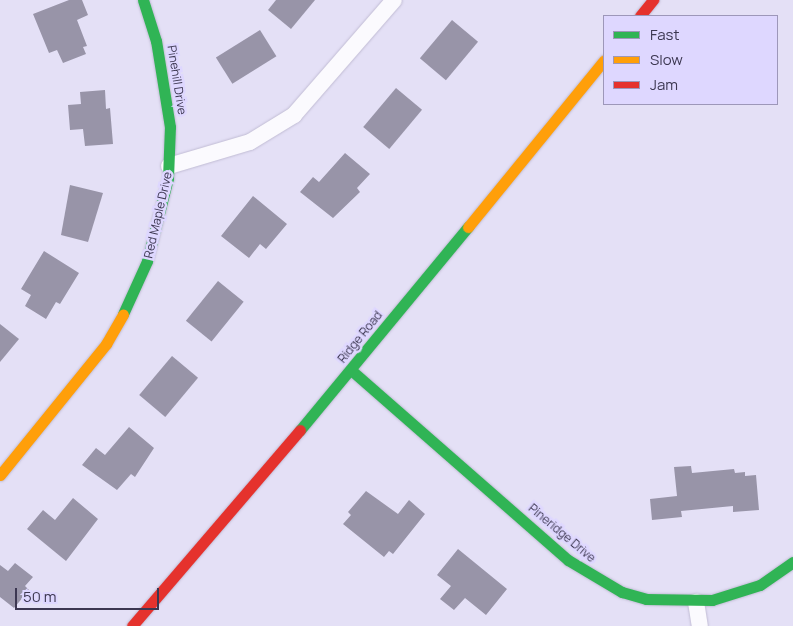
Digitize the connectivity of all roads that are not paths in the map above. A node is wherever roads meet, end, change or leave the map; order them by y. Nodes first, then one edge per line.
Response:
1 (143, 0) edge
2 (394, 0) edge
3 (653, 0) edge
4 (641, 15) edge
5 (603, 61) edge
6 (169, 166) junction
7 (351, 370) junction
8 (0, 475) edge
9 (793, 562) edge
10 (696, 602) junction
11 (132, 626) edge
12 (700, 626) edge

1 - 6 street, Pinehill Drive
2 - 6 street, Red Maple Drive
3 - 4 street
5 - 7 street, Ridge Road
6 - 8 street, Red Maple Drive
7 - 10 street, Pineridge Drive
7 - 11 street, Ridge Road
9 - 10 street, Pineridge Drive
10 - 12 street

